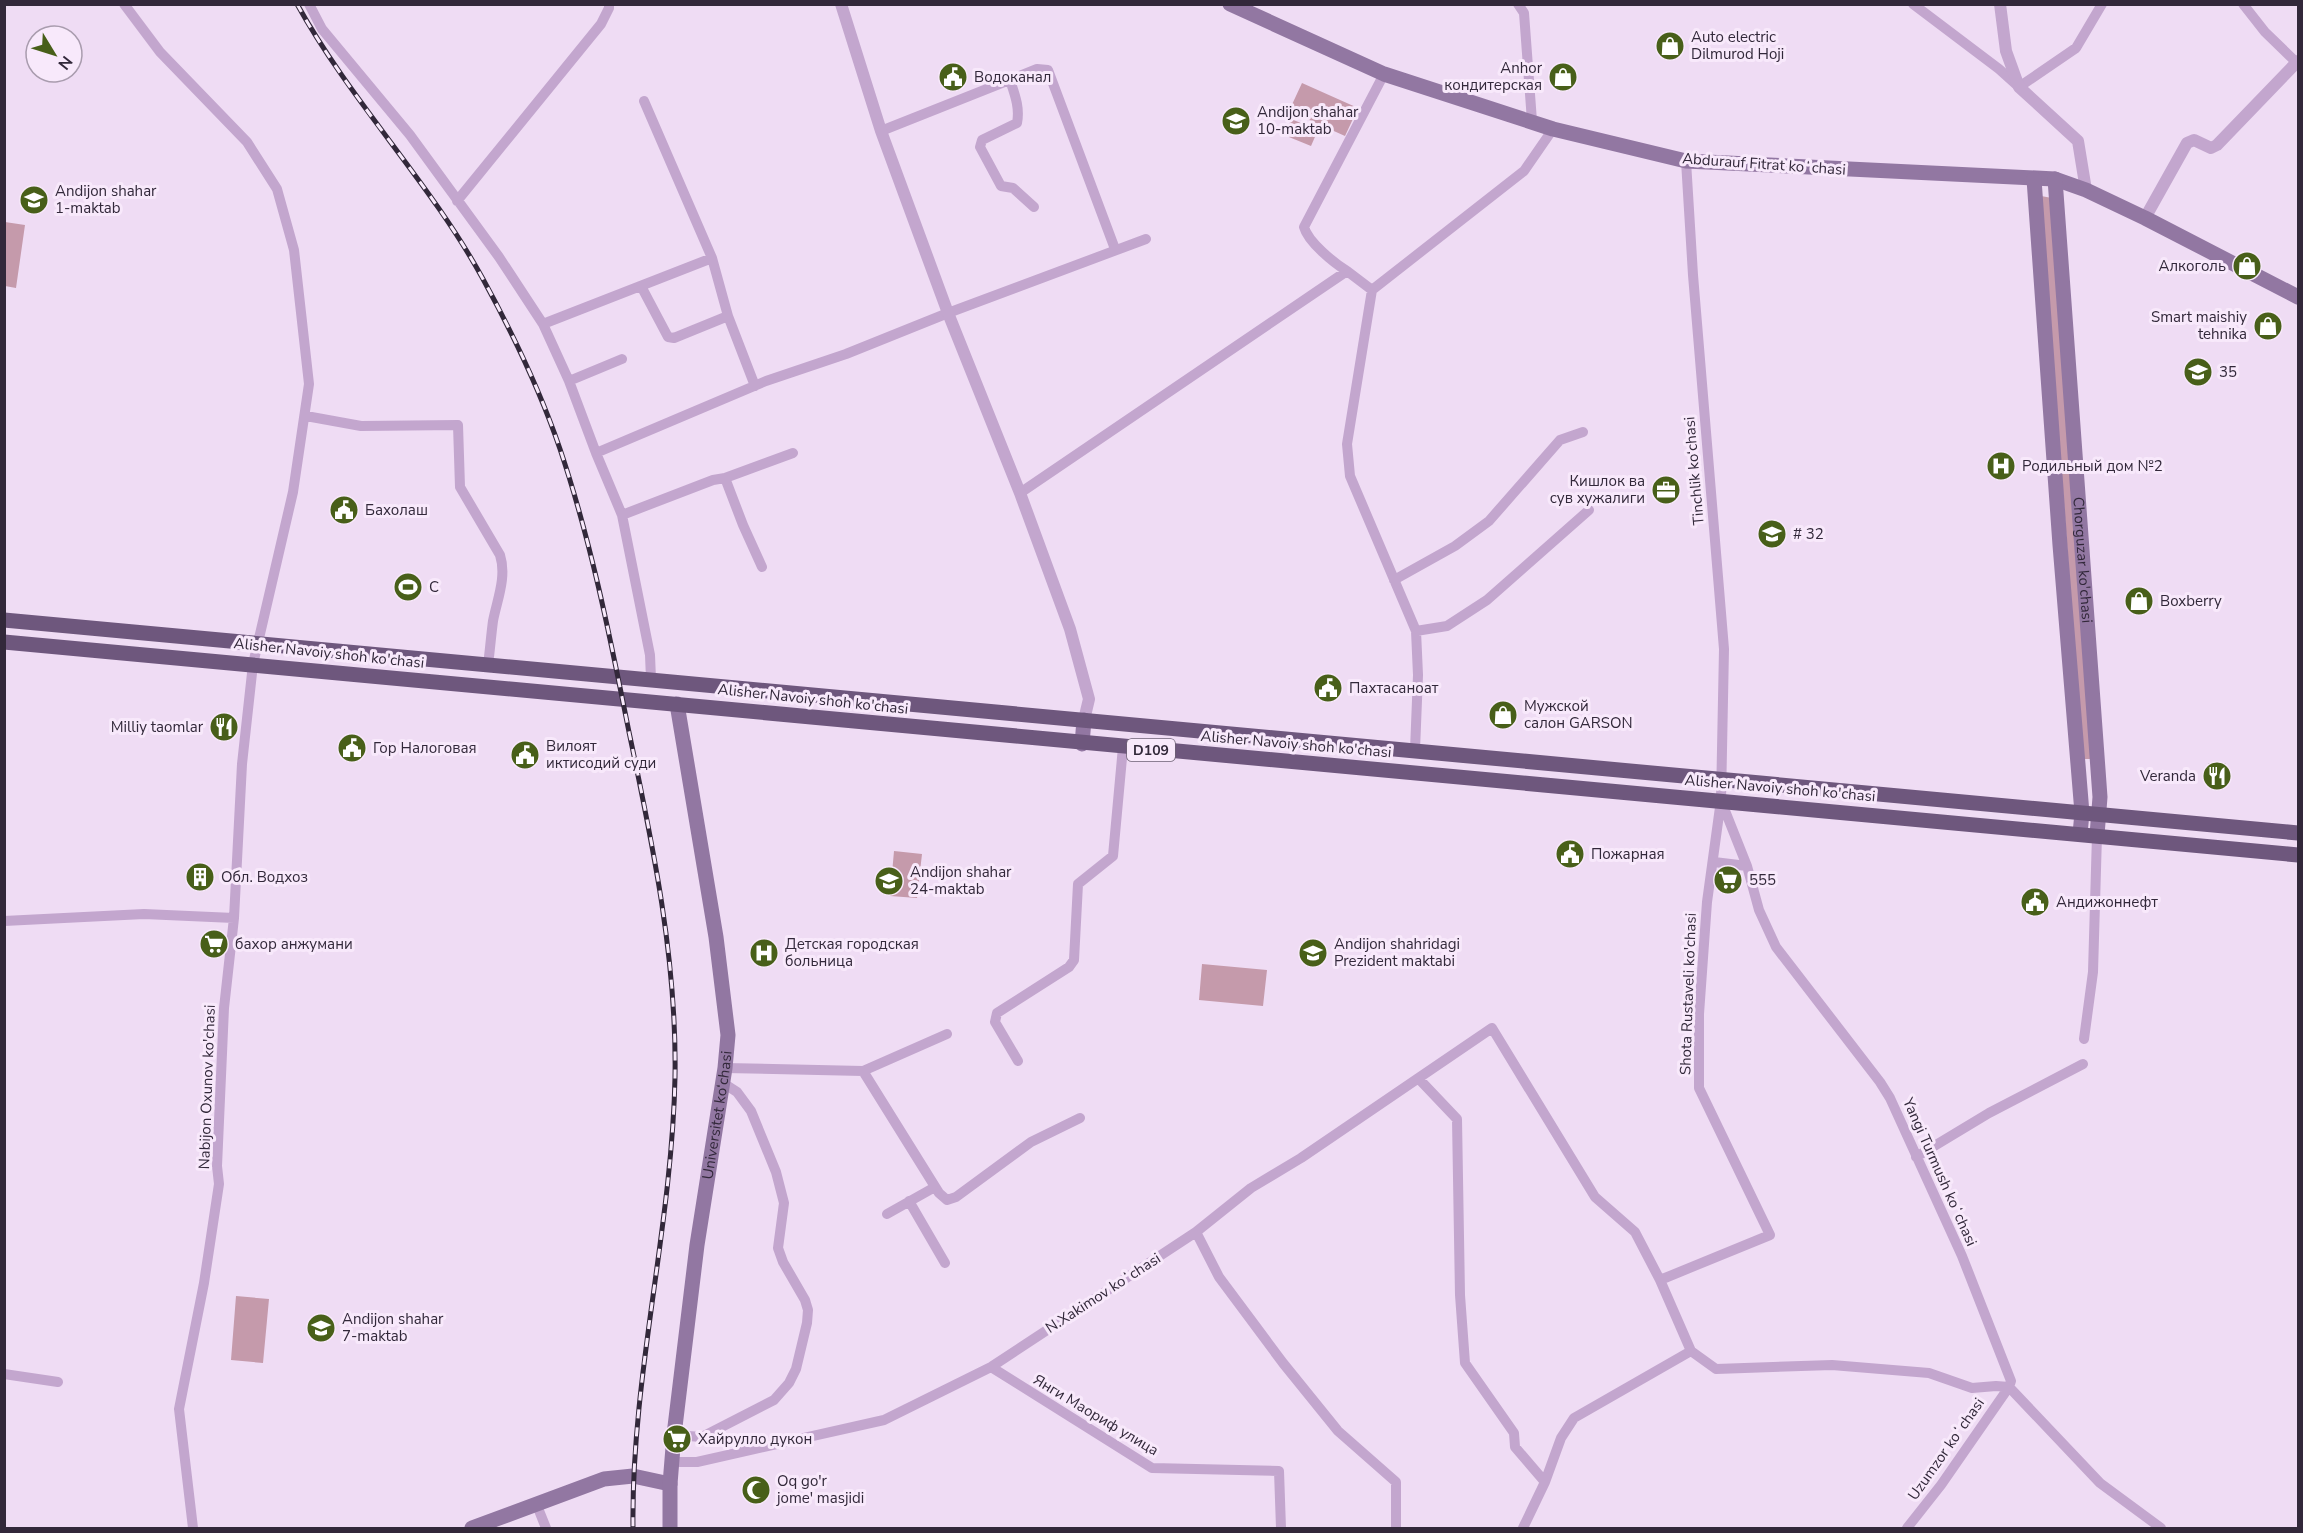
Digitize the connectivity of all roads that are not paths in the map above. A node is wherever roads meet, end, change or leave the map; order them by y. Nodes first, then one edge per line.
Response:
1 (124, 4) edge
2 (309, 4) edge
3 (609, 4) edge
4 (841, 4) edge
5 (1230, 4) edge
6 (1518, 4) edge
7 (1912, 4) edge
8 (2000, 4) edge
9 (2102, 4) edge
10 (2243, 4) edge
11 (2298, 62) edge
12 (1384, 74) junction
13 (1010, 81) junction
14 (2019, 87) junction
15 (644, 101) dead end
16 (1532, 121) junction
17 (1552, 129) junction
18 (881, 131) junction
19 (1686, 162) junction
20 (2034, 179) junction
21 (2055, 179) junction
22 (2086, 190) junction
23 (457, 201) junction
24 (1034, 207) dead end
25 (2145, 218) junction
26 (1146, 239) dead end
27 (1115, 249) junction
28 (712, 258) junction
29 (1347, 271) junction
30 (641, 286) junction
31 (1372, 290) junction
32 (2298, 297) edge
33 (948, 313) junction
34 (728, 316) junction
35 (543, 324) junction
36 (622, 359) dead end
37 (569, 381) junction
38 (755, 386) junction
39 (306, 416) junction
40 (1583, 432) dead end
41 (596, 453) junction
42 (793, 453) dead end
43 (725, 478) junction
44 (1020, 493) junction
45 (1589, 510) dead end
46 (622, 515) junction
47 (762, 567) dead end
48 (1394, 580) junction
49 (4, 620) edge
50 (1416, 631) junction
51 (4, 642) edge
52 (256, 644) junction
53 (253, 663) junction
54 (488, 665) junction
55 (651, 679) junction
56 (677, 704) junction
57 (938, 706) junction
58 (1084, 720) junction
59 (935, 729) junction
60 (1334, 743) junction
61 (1082, 744) junction
62 (1123, 747) junction
63 (1415, 750) junction
64 (1564, 764) junction
65 (1332, 765) junction
66 (1597, 768) junction
67 (1722, 779) junction
68 (1562, 788) junction
69 (1595, 790) junction
70 (1721, 800) junction
71 (2082, 813) junction
72 (2100, 814) junction
73 (2298, 833) edge
74 (2080, 834) junction
75 (2097, 835) junction
76 (2298, 855) edge
77 (1714, 862) junction
78 (1747, 866) junction
79 (234, 918) junction
80 (4, 921) edge
81 (947, 1034) dead end
82 (2084, 1039) dead end
83 (1018, 1061) dead end
84 (2083, 1064) dead end
85 (863, 1071) junction
86 (724, 1076) junction
87 (1419, 1079) junction
88 (1080, 1118) dead end
89 (1916, 1157) junction
90 (935, 1187) junction
91 (909, 1201) junction
92 (887, 1214) dead end
93 (1196, 1232) junction
94 (945, 1263) dead end
95 (1660, 1280) junction
96 (1691, 1351) junction
97 (991, 1367) junction
98 (4, 1374) edge
99 (58, 1382) dead end
100 (2008, 1387) junction
101 (674, 1435) junction
102 (671, 1462) junction
103 (1545, 1482) junction
104 (670, 1484) junction
105 (536, 1503) junction
106 (193, 1528) edge
107 (472, 1528) edge
108 (546, 1528) edge
109 (670, 1528) edge
110 (1281, 1528) edge
111 (1396, 1528) edge
112 (1523, 1528) edge
113 (1907, 1528) edge
114 (2161, 1528) edge

1 - 39 street, Nabijon Oxunov ko'chasi
2 - 23 street
3 - 23 street
4 - 18 street
5 - 12 main road, Abdurauf Fitrat koʻchasi
6 - 16 street
7 - 14 street
8 - 14 street
9 - 14 street
10 - 11 street
11 - 25 street
12 - 16 main road, Abdurauf Fitrat koʻchasi
12 - 29 street
13 - 18 street
13 - 24 street
13 - 27 street
14 - 22 street
15 - 28 street
16 - 17 main road, Abdurauf Fitrat koʻchasi
17 - 19 main road, Abdurauf Fitrat koʻchasi
17 - 31 street
18 - 33 street
19 - 20 main road, Abdurauf Fitrat koʻchasi
19 - 67 street, Tinchlik kо‘chasi
20 - 21 main road, Abdurauf Fitrat koʻchasi
20 - 71 main road, Chorguzar ko'chasi
21 - 22 main road, Abdurauf Fitrat koʻchasi
21 - 72 main road, Chorguzar ko'chasi
22 - 25 main road, Abdurauf Fitrat koʻchasi
23 - 35 street
25 - 32 main road, Abdurauf Fitrat koʻchasi
26 - 27 street
27 - 33 street
28 - 30 street
28 - 34 street
29 - 31 street
29 - 44 street
30 - 34 street
30 - 35 street
31 - 48 street
33 - 38 street
33 - 44 street
34 - 38 street
35 - 37 street
36 - 37 street
37 - 41 street
38 - 41 street
39 - 52 street, Nabijon Oxunov ko'chasi
39 - 54 street
40 - 48 street
41 - 46 street
42 - 43 street
43 - 46 street
43 - 47 street
44 - 58 street
45 - 50 street
46 - 55 street
48 - 50 street
49 - 52 main road, Alisher Navoiy shoh ko'chasi / D109
50 - 63 street
51 - 53 main road, Alisher Navoiy shoh ko'chasi / D109
52 - 53 street, Nabijon Oxunov ko'chasi
52 - 54 main road, Alisher Navoiy shoh ko'chasi / D109
53 - 56 main road, Alisher Navoiy shoh ko'chasi / D109
53 - 79 street, Nabijon Oxunov ko'chasi
54 - 55 main road, Alisher Navoiy shoh ko'chasi / D109
55 - 57 main road, Alisher Navoiy shoh ko'chasi / D109
56 - 59 main road, Alisher Navoiy shoh ko'chasi / D109
56 - 86 main road, Universitet kо‘chasi
57 - 58 main road, Alisher Navoiy shoh ko'chasi / D109
57 - 59 main road
58 - 60 main road, Alisher Navoiy shoh ko'chasi / D109
58 - 61 main road
59 - 61 main road, Alisher Navoiy shoh ko'chasi / D109
60 - 63 main road, Alisher Navoiy shoh ko'chasi / D109
60 - 65 main road
61 - 62 main road, Alisher Navoiy shoh ko'chasi / D109
62 - 65 main road, Alisher Navoiy shoh ko'chasi / D109
62 - 83 street
63 - 64 main road, Alisher Navoiy shoh ko'chasi / D109
64 - 66 main road, Alisher Navoiy shoh ko'chasi / D109
64 - 68 main road
65 - 68 main road, Alisher Navoiy shoh ko'chasi / D109
66 - 67 main road, Alisher Navoiy shoh ko'chasi / D109
66 - 69 main road
67 - 70 street, Tinchlik kо‘chasi
67 - 71 main road, Alisher Navoiy shoh ko'chasi / D109
68 - 69 main road, Alisher Navoiy shoh ko'chasi / D109
69 - 70 main road, Alisher Navoiy shoh ko'chasi / D109
70 - 74 main road, Alisher Navoiy shoh ko'chasi / D109
70 - 77 street, Shota Rustaveli ko'chasi
70 - 78 street, Yangi Turmush koʻchasi
71 - 72 main road, Alisher Navoiy shoh ko'chasi / D109
71 - 74 main road, Chorguzar ko'chasi
72 - 73 main road, Alisher Navoiy shoh ko'chasi / D109
72 - 75 main road, Chorguzar ko'chasi
74 - 75 main road, Alisher Navoiy shoh ko'chasi / D109
75 - 76 main road, Alisher Navoiy shoh ko'chasi / D109
75 - 82 street
77 - 78 street
77 - 95 street, Shota Rustaveli ko'chasi
78 - 89 street, Yangi Turmush koʻchasi
79 - 80 street
79 - 106 street, Nabijon Oxunov ko'chasi
81 - 85 street
84 - 89 street
85 - 86 street
85 - 90 street
86 - 101 main road, Universitet kо‘chasi
86 - 101 street
87 - 93 street, N.Xakimov koʻchasi
87 - 95 street, N.Xakimov koʻchasi
87 - 103 street
88 - 90 street
89 - 100 street, Yangi Turmush koʻchasi
90 - 91 street
91 - 92 street
91 - 94 street
93 - 97 street, N.Xakimov koʻchasi
93 - 111 street
95 - 96 street
96 - 100 street
96 - 103 street
97 - 102 street, N.Xakimov koʻchasi
97 - 110 street, Янги Маориф улица
98 - 99 street
100 - 113 street, Uzumzor koʻchasi
100 - 114 street
101 - 102 main road, Universitet kо‘chasi
102 - 104 main road, Universitet kо‘chasi
103 - 112 street
104 - 105 main road
104 - 109 main road, Universitet kо‘chasi
105 - 107 main road
105 - 108 street

